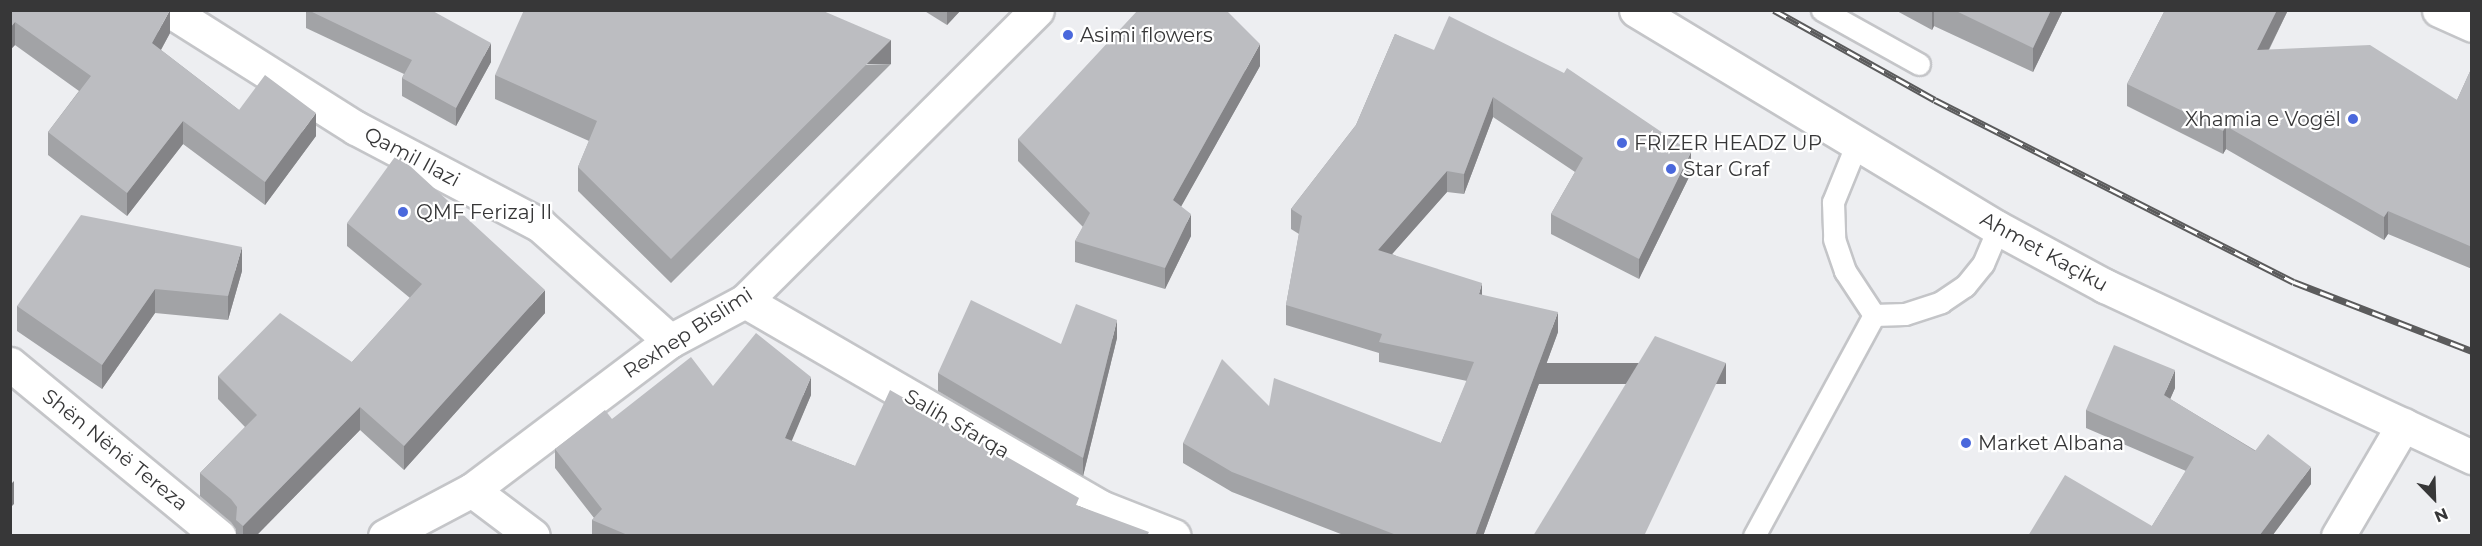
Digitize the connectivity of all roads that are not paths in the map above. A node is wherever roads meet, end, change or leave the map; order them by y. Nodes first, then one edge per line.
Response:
1 (170, 10) edge
2 (1636, 10) edge
3 (1822, 10) edge
4 (2439, 10) edge
5 (1037, 11) edge
6 (2472, 24) edge
7 (1919, 64) dead end
8 (1857, 143) junction
9 (1998, 228) junction
10 (745, 301) junction
11 (1874, 315) junction
12 (670, 341) junction
13 (10, 364) edge
14 (2403, 425) junction
15 (2472, 457) edge
16 (472, 490) junction
17 (219, 536) edge
18 (385, 536) edge
19 (533, 536) edge
20 (1174, 536) edge
21 (1754, 536) edge
22 (2338, 536) edge

1 - 12 main road, Qamil Ilazi
2 - 8 main road, Ahmet Kaçiku
3 - 7 lane
4 - 6 main road
5 - 10 main road, Rexhep Bislimi
8 - 9 main road, Ahmet Kaçiku
8 - 11 lane
9 - 11 lane
9 - 14 main road, Ahmet Kaçiku
10 - 12 main road, Rexhep Bislimi
10 - 20 main road, Salih Sfarqa
11 - 21 lane
12 - 16 main road, Rexhep Bislimi
13 - 17 main road, Shën Nënë Tereza
14 - 15 main road, Ahmet Kaçiku
14 - 22 main road
16 - 18 main road, Rexhep Bislimi
16 - 19 main road

